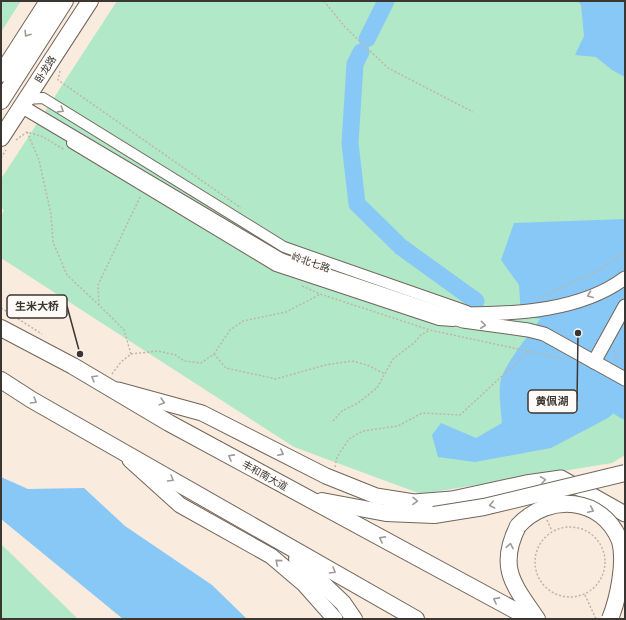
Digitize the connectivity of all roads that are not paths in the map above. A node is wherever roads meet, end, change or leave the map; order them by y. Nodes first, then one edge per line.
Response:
1 (48, 1) edge
2 (65, 1) edge
3 (77, 1) edge
4 (90, 1) edge
5 (1, 74) edge
6 (22, 78) junction
7 (1, 101) edge
8 (23, 103) junction
9 (1, 120) edge
10 (1, 138) edge
11 (625, 278) edge
12 (625, 306) edge
13 (468, 318) junction
14 (1, 328) edge
15 (594, 362) junction
16 (625, 379) edge
17 (1, 380) edge
18 (111, 383) junction
19 (116, 448) junction
20 (625, 473) edge
21 (307, 498) junction
22 (625, 514) edge
23 (246, 521) junction
24 (335, 619) edge
25 (354, 619) edge
26 (416, 619) edge
27 (531, 619) edge
28 (537, 619) edge
29 (610, 619) edge

1 -> 5 main road
2 - 6 main road, 卧龙路
3 - 6 main road, 卧龙路
4 - 8 main road, 卧龙路
6 - 7 main road, 卧龙路
6 - 9 main road, 卧龙路
8 - 10 main road, 卧龙路
8 - 13 street
8 -> 13 street
11 -> 13 street
12 - 15 street
13 -> 15 street
18 -> 14 main road, 丰和南大道
15 - 16 street
17 -> 19 main road
21 -> 18 main road, 丰和南大道
18 -> 22 main road
19 -> 23 main road
24 -> 19 main road
20 -> 21 main road, bridge
27 -> 21 main road, 丰和南大道
23 - 25 main road
23 -> 26 main road
28 -> 29 main road, bridge

